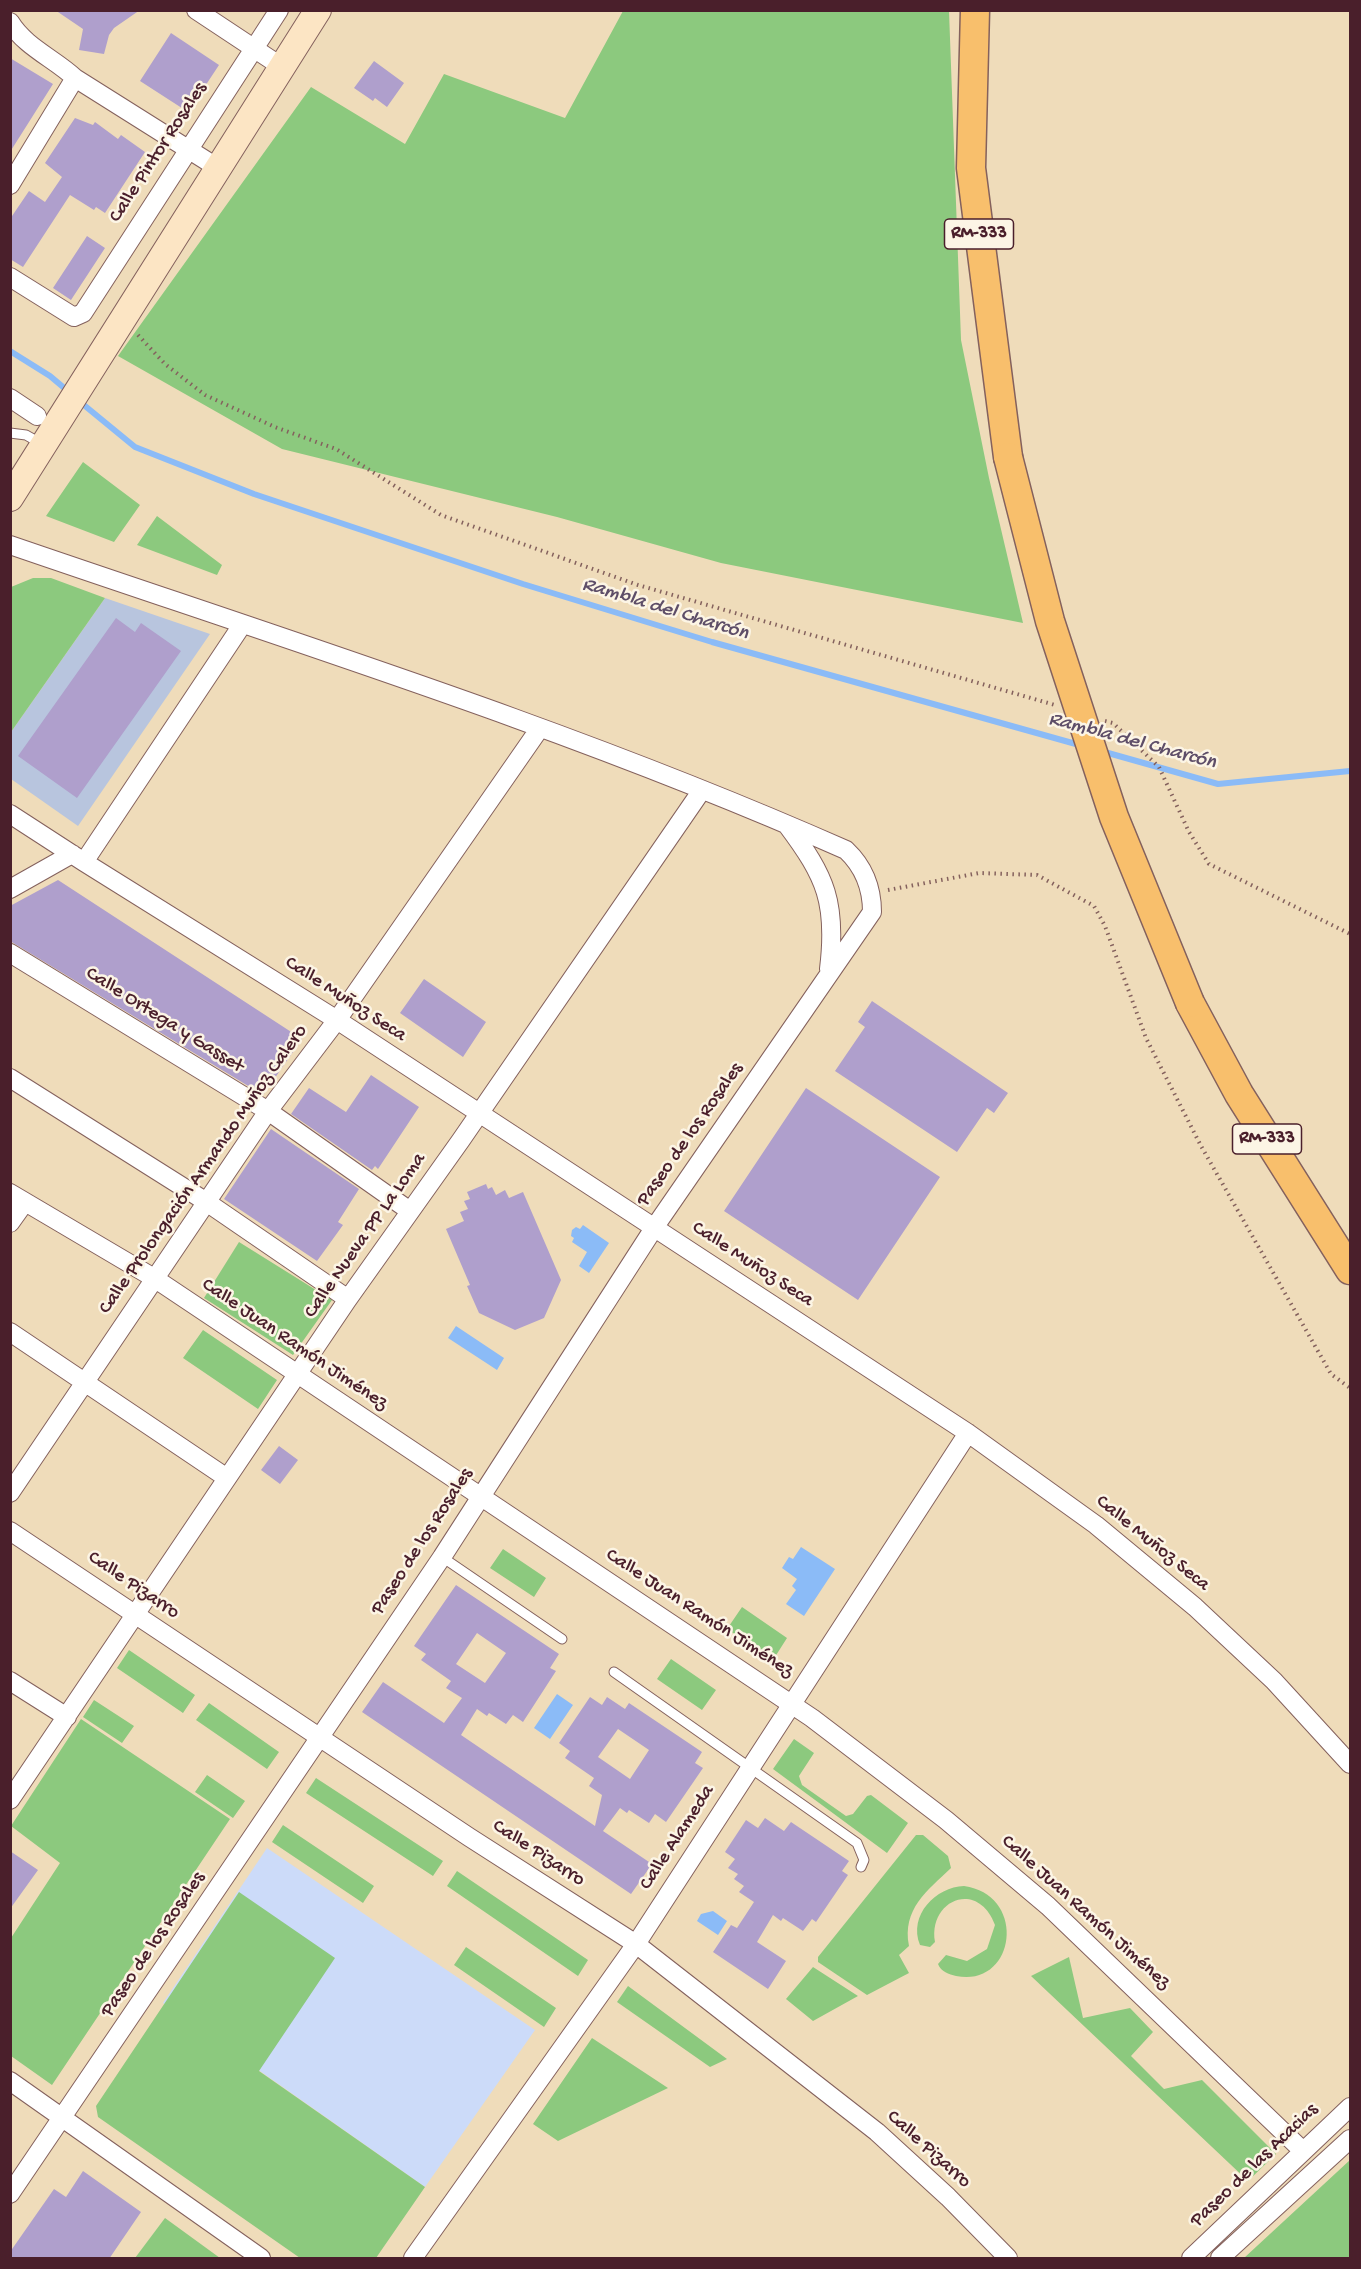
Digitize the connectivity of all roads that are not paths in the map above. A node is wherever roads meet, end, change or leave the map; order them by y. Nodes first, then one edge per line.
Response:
1 (196, 10) edge
2 (279, 10) edge
3 (318, 10) edge
4 (975, 10) edge
5 (10, 22) edge
6 (254, 48) junction
7 (282, 67) junction
8 (75, 78) junction
9 (188, 150) junction
10 (218, 168) junction
11 (10, 185) edge
12 (10, 277) edge
13 (10, 398) edge
14 (47, 419) junction
15 (10, 433) edge
16 (44, 445) junction
17 (10, 498) edge
18 (10, 545) edge
19 (242, 625) junction
20 (540, 728) junction
21 (702, 790) junction
22 (10, 813) edge
23 (786, 824) junction
24 (78, 858) junction
25 (10, 890) edge
26 (10, 953) edge
27 (829, 972) junction
28 (337, 1020) junction
29 (10, 1078) edge
30 (268, 1111) junction
31 (479, 1113) junction
32 (18, 1197) edge
33 (205, 1201) junction
34 (410, 1212) junction
35 (10, 1223) edge
36 (654, 1228) junction
37 (1350, 1269) edge
38 (154, 1278) junction
39 (348, 1299) junction
40 (10, 1332) edge
41 (297, 1375) junction
42 (85, 1382) junction
43 (968, 1433) junction
44 (226, 1478) junction
45 (10, 1493) edge
46 (480, 1496) junction
47 (10, 1531) edge
48 (442, 1557) junction
49 (134, 1614) junction
50 (562, 1639) dead end
51 (614, 1672) dead end
52 (10, 1681) edge
53 (792, 1703) junction
54 (67, 1717) junction
55 (321, 1738) junction
56 (1350, 1764) edge
57 (752, 1766) junction
58 (10, 1800) edge
59 (861, 1867) dead end
60 (636, 1944) junction
61 (10, 2081) edge
62 (1350, 2107) edge
63 (63, 2118) junction
64 (1350, 2139) edge
65 (1303, 2151) junction
66 (10, 2194) edge
67 (261, 2259) edge
68 (413, 2259) edge
69 (1008, 2259) edge
70 (1191, 2259) edge
71 (1220, 2259) edge

1 - 6 street
2 - 6 street, Calle Pintor Rosales
3 - 7 main road
4 - 37 main road, RM-333, bridge
5 - 8 street
6 - 7 street
6 - 9 street, Calle Pintor Rosales
7 - 10 main road
8 - 9 street
8 - 11 street
9 - 10 street
9 - 12 street, Calle Pintor Rosales
10 - 14 main road
13 - 14 street
14 - 16 main road
15 - 16 lane
16 - 17 main road
18 - 19 street
19 - 20 street
19 - 24 street
20 - 21 street
20 - 28 street, Calle Prolongación Armando Muñoz Calero
21 - 23 street
21 - 31 street, Calle Nueva PP La Loma
22 - 24 street, Calle Muñoz Seca
23 - 27 street
23 - 27 street, Paseo de los Rosales
24 - 25 street
24 - 28 street, Calle Muñoz Seca
26 - 30 street, Calle Ortega y Gasset
27 - 36 street, Paseo de los Rosales
28 - 30 street, Calle Prolongación Armando Muñoz Calero
28 - 31 street, Calle Muñoz Seca
29 - 33 street
30 - 33 street, Calle Prolongación Armando Muñoz Calero
30 - 34 street, Calle Ortega y Gasset
31 - 34 street, Calle Nueva PP La Loma
31 - 36 street, Calle Muñoz Seca
32 - 35 street
32 - 38 street, Calle Juan Ramón Jiménez
33 - 38 street, Calle Prolongación Armando Muñoz Calero
33 - 39 street
34 - 39 street, Calle Nueva PP La Loma
36 - 43 street, Calle Muñoz Seca
36 - 46 street, Paseo de los Rosales
38 - 41 street, Calle Juan Ramón Jiménez
38 - 42 street, Calle Prolongación Armando Muñoz Calero
39 - 41 street, Calle Nueva PP La Loma
40 - 42 street
41 - 44 street, Calle Nueva PP La Loma
41 - 46 street, Calle Juan Ramón Jiménez
42 - 44 street
42 - 45 street, Calle Prolongación Armando Muñoz Calero
43 - 53 street, Calle Alameda
43 - 56 street, Calle Muñoz Seca
44 - 49 street, Calle Nueva PP La Loma
46 - 48 street, Paseo de los Rosales
46 - 53 street, Calle Juan Ramón Jiménez
47 - 49 street, Calle Pizarro
48 - 50 lane
48 - 55 street, Paseo de los Rosales
49 - 54 street, Calle Nueva PP La Loma
49 - 55 street, Calle Pizarro
51 - 57 lane
52 - 54 street
53 - 57 street, Calle Alameda
53 - 65 street, Calle Juan Ramón Jiménez
54 - 58 street, Calle Nueva PP La Loma
55 - 60 street, Calle Pizarro
55 - 63 street, Paseo de los Rosales
57 - 59 lane
57 - 60 street, Calle Alameda
60 - 68 street, Calle Alameda
60 - 69 street, Calle Pizarro
61 - 63 street
62 - 65 street, Paseo de las Acacias
63 - 66 street, Paseo de los Rosales
63 - 67 street
64 - 71 street
65 - 70 street, Paseo de las Acacias

